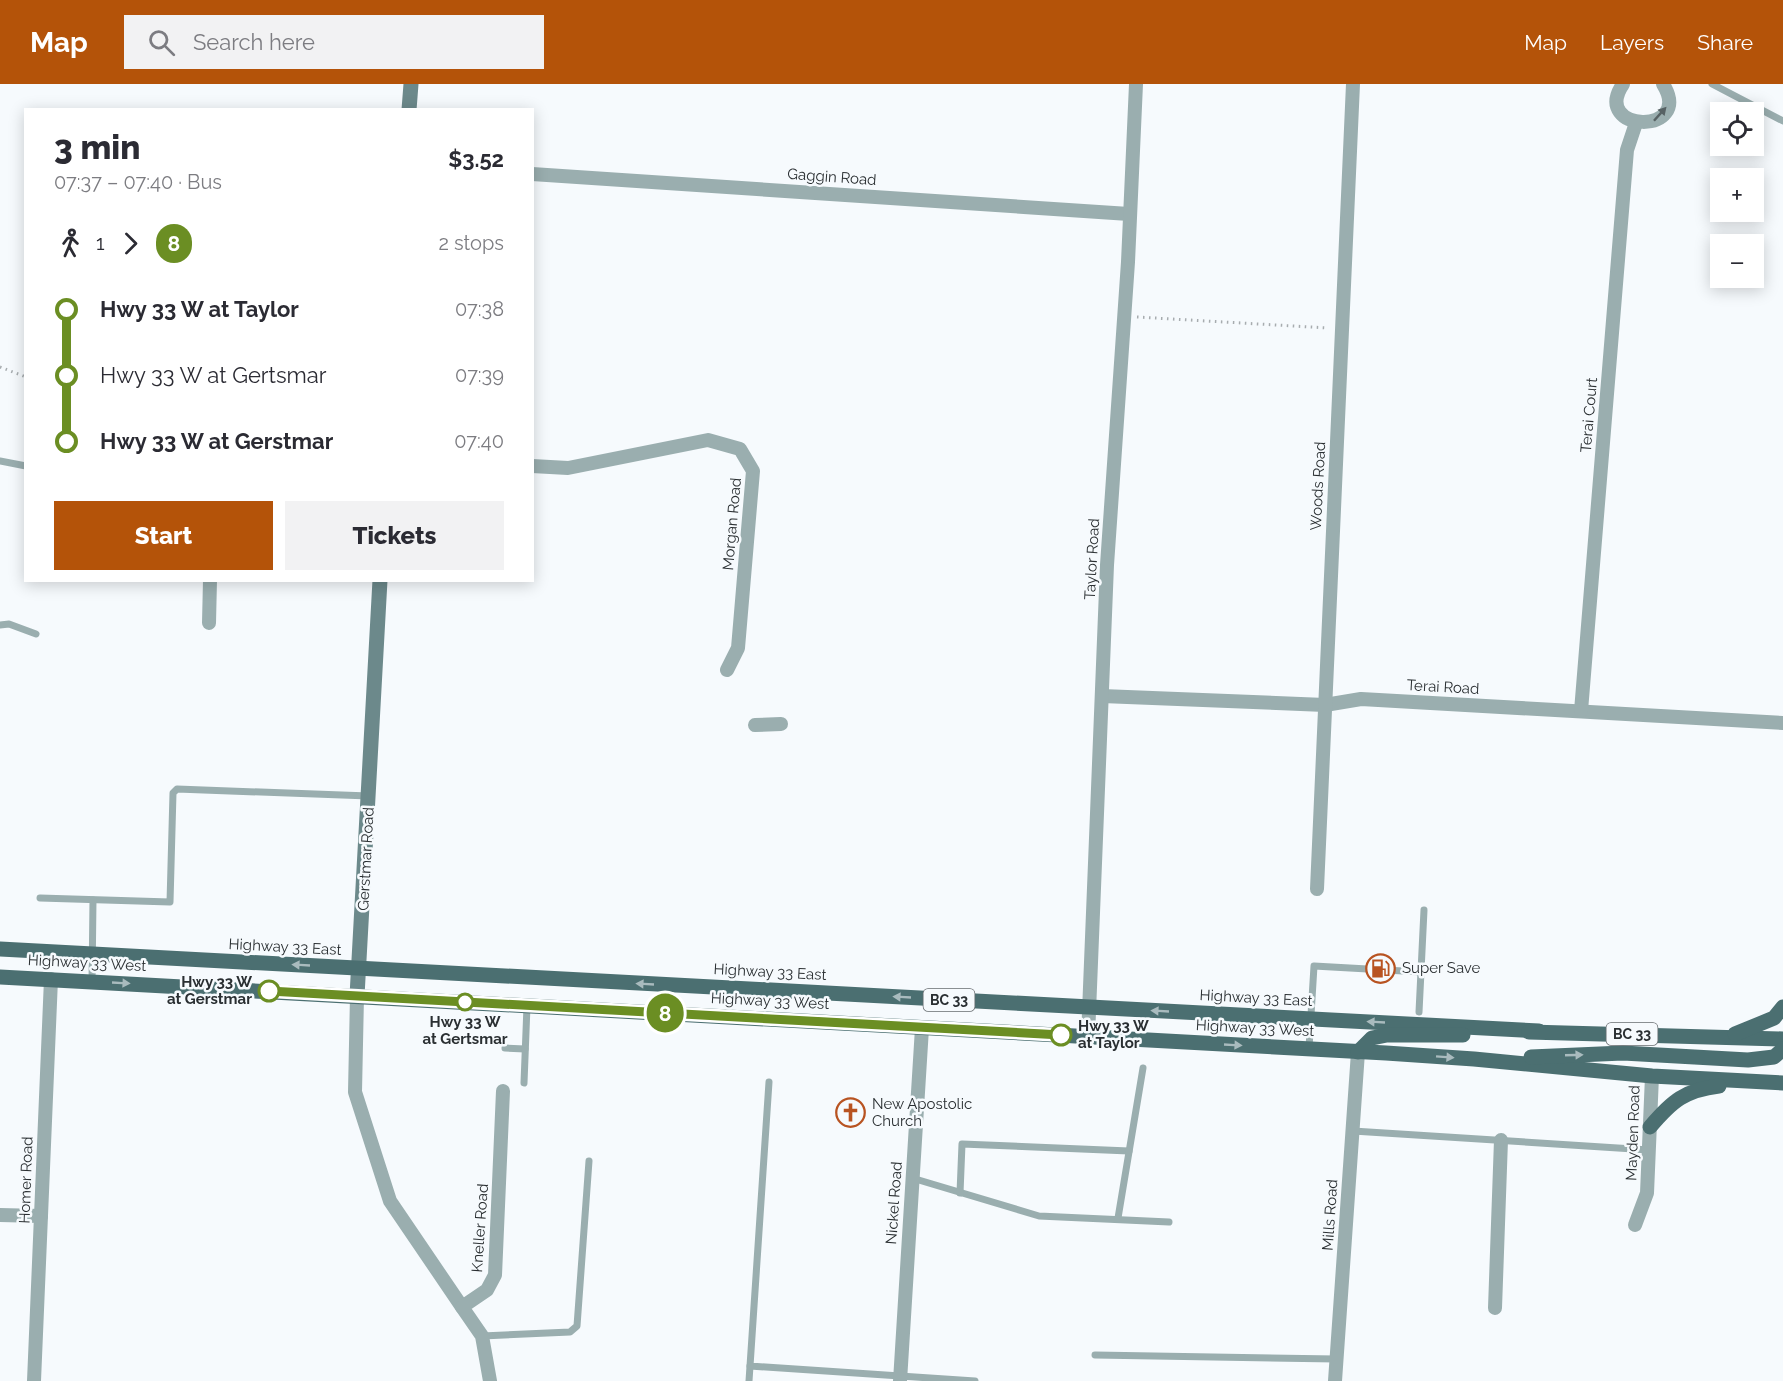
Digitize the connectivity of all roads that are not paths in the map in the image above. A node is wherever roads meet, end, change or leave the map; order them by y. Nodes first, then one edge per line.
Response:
1 (411, 84) edge
2 (1136, 84) edge
3 (1353, 84) edge
4 (1623, 84) edge
5 (1663, 84) edge
6 (1712, 84) edge
7 (409, 108) edge
8 (1783, 121) edge
9 (1636, 123) junction
10 (534, 174) edge
11 (1130, 214) junction
12 (0, 461) edge
13 (24, 466) edge
14 (534, 466) edge
15 (210, 582) edge
16 (380, 582) edge
17 (209, 623) dead end
18 (0, 625) edge
19 (36, 634) dead end
20 (727, 670) dead end
21 (1102, 696) junction
22 (1325, 705) junction
23 (1581, 711) junction
24 (1783, 723) edge
25 (781, 724) dead end
26 (755, 725) dead end
27 (369, 796) junction
28 (1317, 889) dead end
29 (40, 898) dead end
30 (93, 900) junction
31 (1424, 910) dead end
32 (0, 950) edge
33 (92, 954) junction
34 (359, 969) junction
35 (1421, 972) junction
36 (0, 977) edge
37 (51, 979) junction
38 (92, 982) junction
39 (357, 996) junction
40 (527, 1005) junction
41 (1783, 1006) edge
42 (1089, 1007) junction
43 (1419, 1012) dead end
44 (1311, 1019) junction
45 (922, 1028) junction
46 (1539, 1031) junction
47 (1088, 1037) junction
48 (1725, 1037) junction
49 (1783, 1039) edge
50 (505, 1048) dead end
51 (525, 1049) junction
52 (1309, 1049) junction
53 (1783, 1049) edge
54 (1358, 1052) junction
55 (1474, 1059) junction
56 (1783, 1067) edge
57 (1143, 1068) dead end
58 (1652, 1077) junction
59 (769, 1082) dead end
60 (1755, 1082) junction
61 (524, 1083) dead end
62 (1783, 1083) edge
63 (503, 1091) dead end
64 (1650, 1127) junction
65 (1353, 1131) junction
66 (1501, 1140) junction
67 (1649, 1150) junction
68 (1129, 1151) junction
69 (590, 1161) dead end
70 (912, 1178) junction
71 (960, 1193) junction
72 (0, 1215) edge
73 (41, 1216) junction
74 (1118, 1218) junction
75 (1169, 1222) dead end
76 (1635, 1225) dead end
77 (462, 1307) junction
78 (1495, 1308) dead end
79 (482, 1336) junction
80 (1095, 1355) dead end
81 (1336, 1359) junction
82 (750, 1366) junction
83 (900, 1379) edge
84 (34, 1381) edge
85 (490, 1381) edge
86 (749, 1381) edge
87 (975, 1381) edge
88 (1335, 1381) edge

1 - 7 street
2 - 11 street, Taylor Road
3 - 22 street, Woods Road
4 - 9 street
9 -> 5 street
6 - 8 lane
9 - 23 street, Terai Court
10 - 11 street, Gaggin Road
11 - 21 street, Taylor Road
12 - 13 lane
14 - 20 street, Morgan Road
15 - 17 street
16 - 27 street, Gerstmar Road
18 - 19 lane
21 - 22 street, Terai Road
21 - 42 street, Taylor Road
22 - 23 street, Terai Road
22 - 28 street, Woods Road
23 - 24 street, Terai Road
25 - 26 street
27 - 30 lane
27 - 34 street, Gerstmar Road
29 - 30 lane
30 - 33 lane
31 - 35 lane
32 - 33 main road, Highway 33 East / BC 33
34 -> 33 main road, Highway 33 East / BC 33
33 - 38 lane
34 - 39 street, Gerstmar Road
42 -> 34 main road, Highway 33 East / BC 33
35 - 43 lane
35 - 44 lane
36 - 37 main road, Highway 33 West / BC 33
37 - 38 main road, Highway 33 West / BC 33
37 - 73 street, Homer Road
38 -> 39 main road, Highway 33 West / BC 33
39 - 40 main road, Highway 33 West / BC 33
39 - 77 street, Gerstmar Road
40 - 45 main road, Highway 33 West / BC 33
40 - 51 lane
41 - 48 main road
44 -> 42 main road, Highway 33 East / BC 33
42 - 47 street, Taylor Road
46 -> 44 main road, Highway 33 East / BC 33
44 - 52 lane
45 - 47 main road, Highway 33 West / BC 33
45 - 70 street, Nickel Road
46 - 48 main road, BC 33
46 - 54 main road, BC 33
47 -> 52 main road, Highway 33 West / BC 33
48 - 49 main road, BC 33
50 - 51 lane
51 - 61 lane
52 - 54 main road, Highway 33 West / BC 33
55 -> 53 main road
54 -> 55 main road, Highway 33 West / BC 33
54 - 65 street, Mills Road
55 - 58 main road, Highway 33 West / BC 33
56 - 58 main road
57 - 68 lane
58 - 60 main road, Highway 33 West / BC 33
58 - 64 street, Mayden Road
59 - 82 lane
60 - 62 main road, Highway 33 West / BC 33
60 - 64 main road
63 - 77 street, Kneller Road
64 - 67 street, Mayden Road
65 - 66 lane
65 - 81 street, Mills Road
66 - 67 lane
66 - 78 street
67 - 76 street, Mayden Road
68 - 71 lane
68 - 74 lane
69 - 79 lane
70 - 71 lane
70 - 83 street, Nickel Road
71 - 74 lane
72 - 73 street
73 - 84 street, Homer Road
74 - 75 lane
77 - 79 street
79 - 85 street
80 - 81 lane
81 - 88 street, Mills Road
82 - 83 lane
82 - 86 lane
83 - 87 lane

